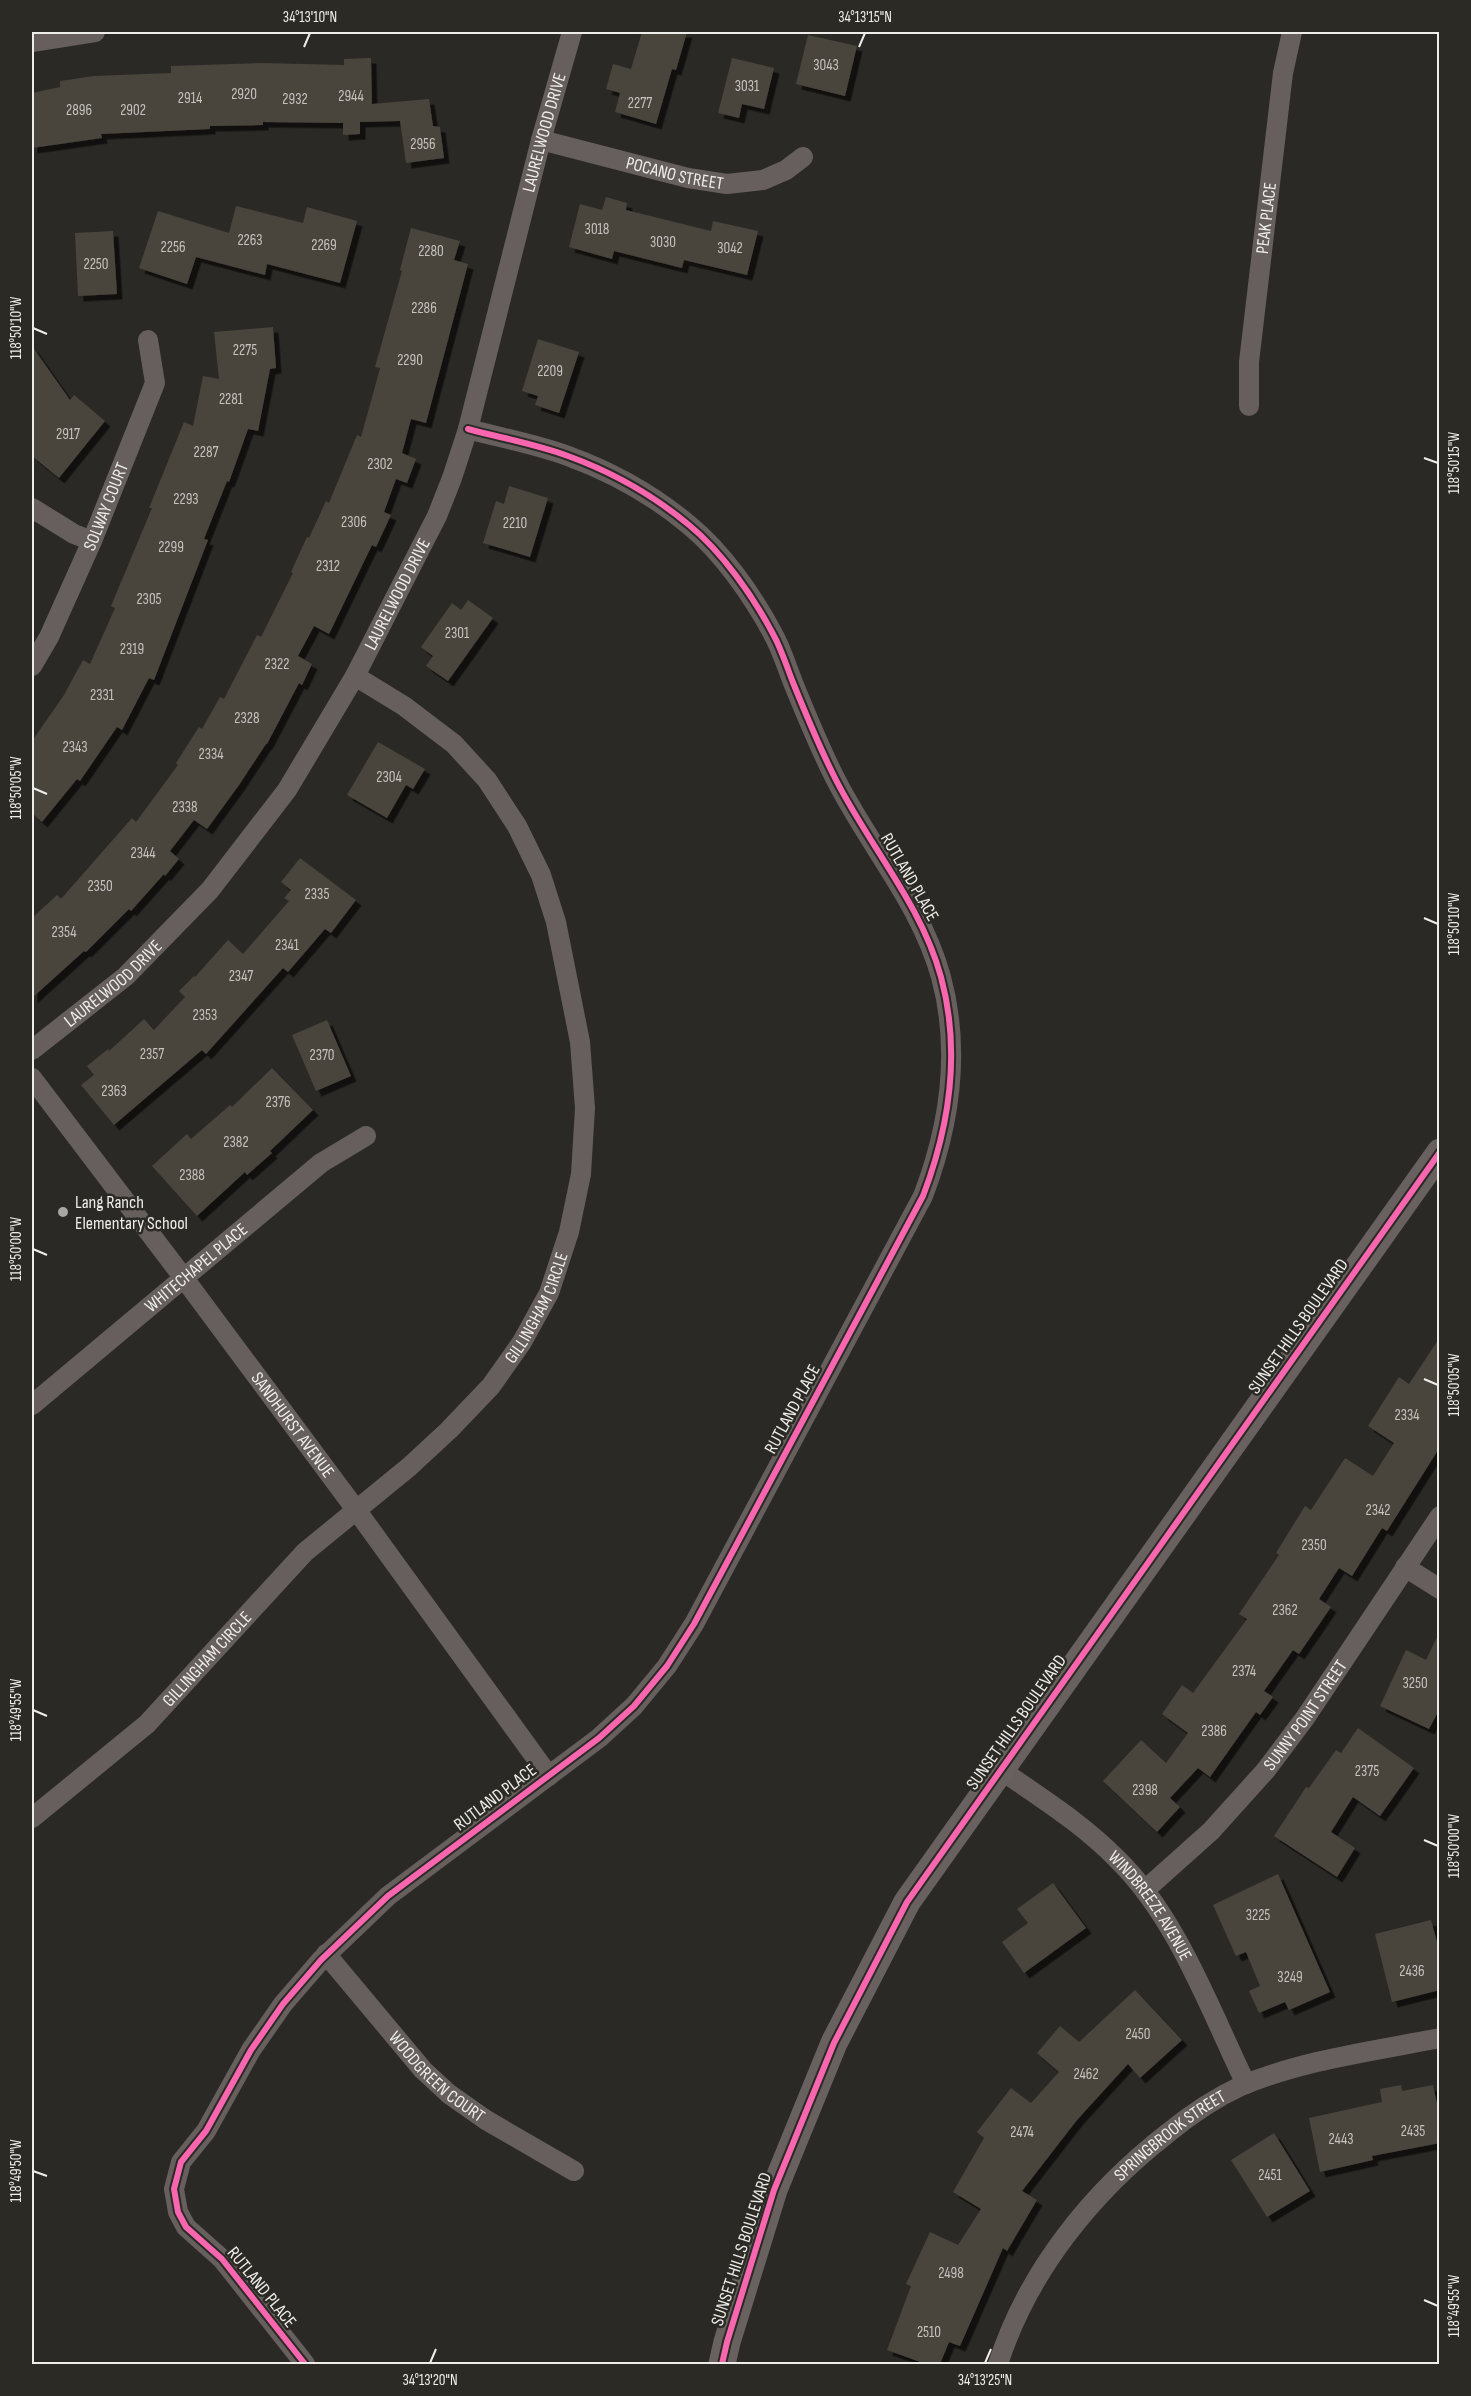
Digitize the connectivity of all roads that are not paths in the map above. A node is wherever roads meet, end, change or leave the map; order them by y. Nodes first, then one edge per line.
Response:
1 (95, 32) edge
2 (572, 32) edge
3 (1292, 32) edge
4 (32, 42) edge
5 (541, 140) junction
6 (803, 157) dead end
7 (148, 340) dead end
8 (1249, 406) dead end
9 (468, 429) junction
10 (32, 508) edge
11 (92, 541) junction
12 (32, 666) edge
13 (356, 676) junction
14 (32, 1050) edge
15 (32, 1078) edge
16 (366, 1136) dead end
17 (1440, 1152) edge
18 (183, 1277) junction
19 (32, 1405) edge
20 (357, 1511) junction
21 (1440, 1516) edge
22 (1405, 1566) junction
23 (1440, 1589) edge
24 (1001, 1770) junction
25 (549, 1776) junction
26 (32, 1818) edge
27 (1145, 1890) junction
28 (326, 1954) junction
29 (1440, 2038) edge
30 (1246, 2084) junction
31 (574, 2171) dead end
32 (305, 2364) edge
33 (722, 2364) edge
34 (998, 2364) edge

1 - 4 street
2 - 5 street, LAURELWOOD DRIVE
3 - 8 street, PEAK PLACE
5 - 6 street, POCANO STREET
5 - 9 street, LAURELWOOD DRIVE
7 - 11 street, SOLWAY COURT
9 - 13 street, LAURELWOOD DRIVE
9 - 25 street, RUTLAND PLACE
10 - 11 street
11 - 12 street, SOLWAY COURT
13 - 14 street, LAURELWOOD DRIVE
13 - 20 street, GILLINGHAM CIRCLE
15 - 18 street, SANDHURST AVENUE
16 - 18 street, WHITECHAPEL PLACE
17 - 24 street, SUNSET HILLS BOULEVARD
18 - 19 street, WHITECHAPEL PLACE
18 - 20 street, SANDHURST AVENUE
20 - 25 street, SANDHURST AVENUE
20 - 26 street, GILLINGHAM CIRCLE
21 - 22 street, SUNNY POINT STREET
22 - 23 street
22 - 27 street, SUNNY POINT STREET
24 - 27 street, WINDBREEZE AVENUE
24 - 33 street, SUNSET HILLS BOULEVARD
25 - 28 street, RUTLAND PLACE
27 - 30 street, WINDBREEZE AVENUE
28 - 31 street, WOODGREEN COURT
28 - 32 street, RUTLAND PLACE
29 - 30 street, SPRINGBROOK STREET
30 - 34 street, SPRINGBROOK STREET

